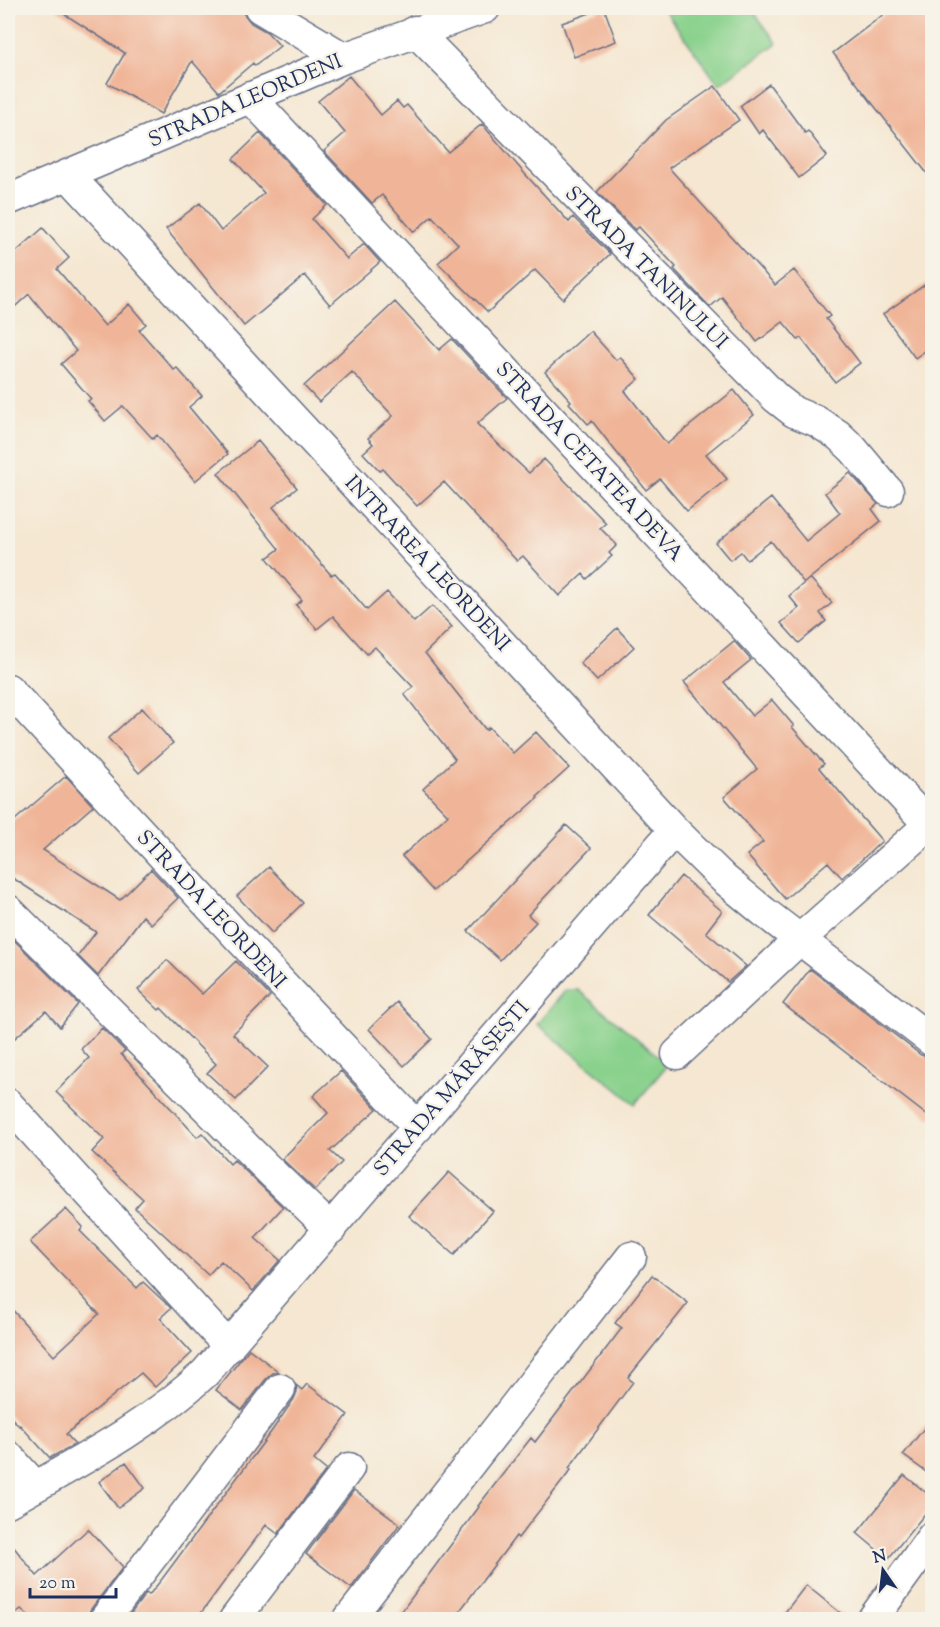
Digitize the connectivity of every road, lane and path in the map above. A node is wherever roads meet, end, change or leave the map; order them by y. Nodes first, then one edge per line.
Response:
1 (260, 8) edge
2 (485, 8) edge
3 (415, 31) junction
4 (344, 58) junction
5 (250, 97) junction
6 (68, 175) junction
7 (8, 200) edge
8 (888, 491) dead end
9 (8, 689) edge
10 (931, 825) edge
11 (674, 830) junction
12 (8, 910) edge
13 (799, 940) junction
14 (933, 1041) edge
15 (677, 1054) dead end
16 (8, 1104) edge
17 (418, 1127) junction
18 (331, 1229) junction
19 (631, 1257) dead end
20 (229, 1347) junction
21 (280, 1389) dead end
22 (8, 1456) edge
23 (349, 1468) dead end
24 (35, 1486) junction
25 (8, 1502) edge
26 (933, 1537) edge
27 (104, 1620) edge
28 (234, 1620) edge
29 (348, 1620) edge
30 (872, 1620) edge

1 - 4 street
2 - 3 street, STRADA LEORDENI
3 - 4 street, STRADA LEORDENI
3 - 8 street, STRADA TANINULUI
4 - 5 street, STRADA LEORDENI
5 - 6 street, STRADA LEORDENI
5 - 10 street, STRADA CETATEA DEVA
6 - 7 street, STRADA LEORDENI
6 - 11 street, INTRAREA LEORDENI
9 - 17 street, STRADA LEORDENI
10 - 13 street
11 - 13 street, INTRAREA LEORDENI
11 - 17 street, STRADA MĂRĂȘEȘTI
12 - 18 street
13 - 14 street, INTRAREA LEORDENI
13 - 15 street
16 - 20 street
17 - 18 street, STRADA MĂRĂȘEȘTI
18 - 20 street, STRADA MĂRĂȘEȘTI
19 - 29 street
20 - 24 street, STRADA MĂRĂȘEȘTI
21 - 27 street
22 - 24 street
23 - 28 street
24 - 25 street, STRADA MĂRĂȘEȘTI
26 - 30 street

